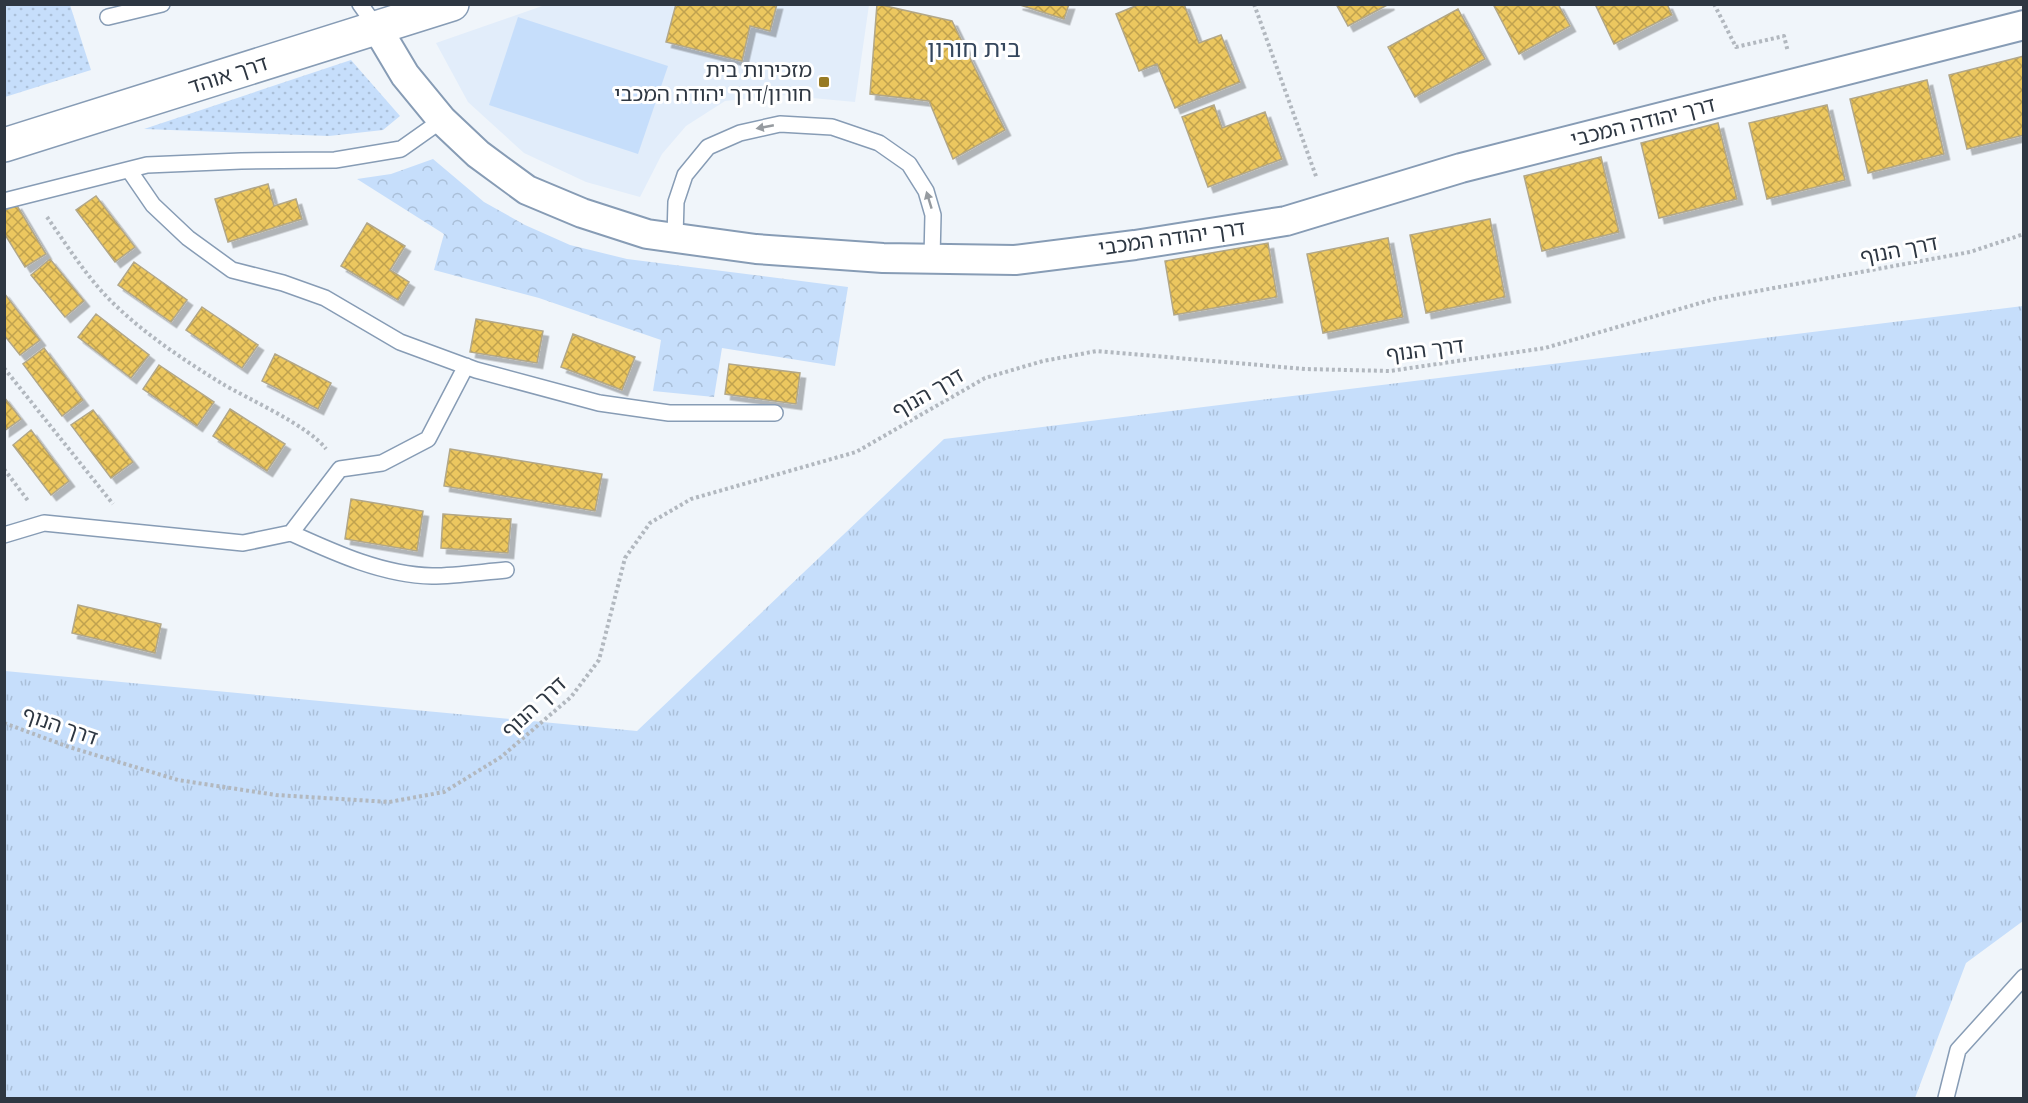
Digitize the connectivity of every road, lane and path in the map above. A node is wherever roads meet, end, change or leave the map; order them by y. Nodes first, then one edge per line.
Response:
1 (162, 4) edge
2 (452, 4) edge
3 (1254, 4) edge
4 (1714, 4) edge
5 (368, 16) edge
6 (108, 17) dead end
7 (2024, 25) edge
8 (1796, 83) junction
9 (442, 120) junction
10 (4, 145) edge
11 (129, 170) junction
12 (31, 194) junction
13 (4, 201) edge
14 (1328, 208) junction
15 (2024, 234) edge
16 (675, 237) junction
17 (932, 258) junction
18 (466, 366) junction
19 (4, 368) edge
20 (775, 413) dead end
21 (4, 469) edge
22 (340, 469) junction
23 (44, 523) junction
24 (135, 532) junction
25 (291, 533) junction
26 (4, 535) edge
27 (507, 570) dead end
28 (4, 723) edge
29 (2024, 977) edge
30 (1946, 1098) edge

1 - 6 lane
2 - 5 street, דרך אוהד
3 - 14 path
4 - 8 path
5 - 9 street, דרך יהודה המכבי
5 - 10 street, דרך אוהד
7 - 8 street, דרך יהודה המכבי
8 - 14 street, דרך יהודה המכבי
9 - 11 lane
9 - 16 street, דרך יהודה המכבי
11 - 12 lane
11 - 18 lane
12 - 13 lane
12 - 22 path
14 - 17 street, דרך יהודה המכבי
15 - 28 path, דרך הנוף
16 - 17 street, דרך יהודה המכבי
17 -> 16 lane
18 - 20 lane
18 - 22 lane
19 - 24 path
21 - 23 path
22 - 25 lane
23 - 24 lane
23 - 26 lane
24 - 25 lane
25 - 27 lane
29 - 30 lane

